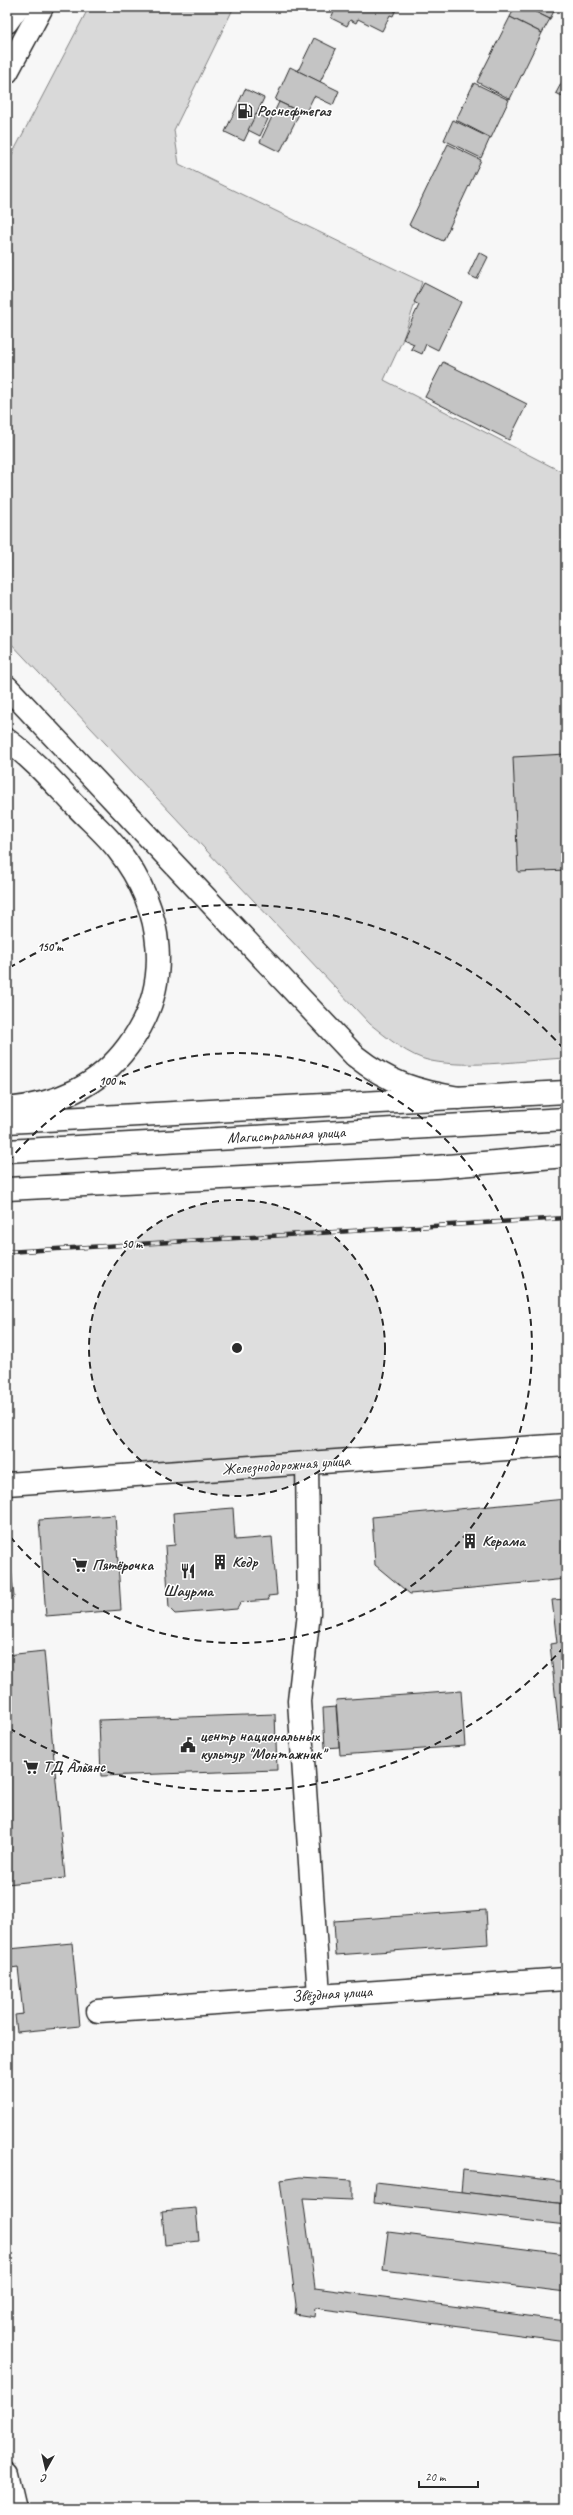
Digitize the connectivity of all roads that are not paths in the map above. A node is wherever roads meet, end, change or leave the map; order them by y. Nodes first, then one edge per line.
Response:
1 (18, 7) edge
2 (42, 7) edge
3 (7, 22) edge
4 (7, 72) edge
5 (7, 687) edge
6 (7, 740) edge
7 (566, 1092) edge
8 (459, 1098) junction
9 (7, 1109) edge
10 (566, 1119) edge
11 (7, 1122) edge
12 (7, 1151) edge
13 (566, 1156) edge
14 (7, 1189) edge
15 (566, 1445) edge
16 (307, 1463) junction
17 (7, 1484) edge
18 (566, 1979) edge
19 (318, 1995) junction
20 (98, 2011) dead end
21 (7, 2474) edge
22 (15, 2508) edge

1 - 3 main road
2 - 4 main road
5 - 8 main road
6 - 9 main road
7 - 8 main road, Магистральная улица
8 - 11 main road, Магистральная улица
10 - 12 main road, Магистральная улица
13 - 14 main road
15 - 16 main road, Железнодорожная улица
16 - 17 main road, Железнодорожная улица
16 - 19 main road
18 - 19 main road, Звёздная улица
19 - 20 main road, Звёздная улица
21 - 22 main road

